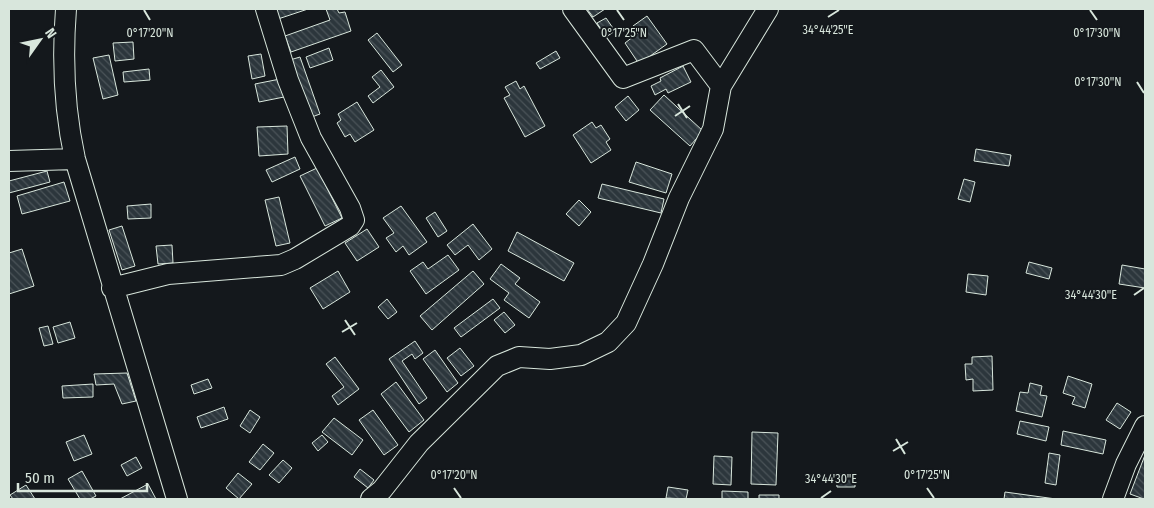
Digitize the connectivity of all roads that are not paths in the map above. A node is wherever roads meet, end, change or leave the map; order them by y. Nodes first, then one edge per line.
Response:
1 (66, 9) edge
2 (266, 9) edge
3 (573, 9) edge
4 (768, 9) edge
5 (721, 86) junction
6 (75, 159) junction
7 (9, 161) edge
8 (112, 288) junction
9 (1145, 426) edge
10 (177, 499) edge
11 (371, 499) edge
12 (1113, 499) edge

1 - 6 street
2 - 8 street
3 - 5 street
4 - 5 street
5 - 11 street
6 - 7 street
6 - 8 street
8 - 10 street
9 - 12 street

